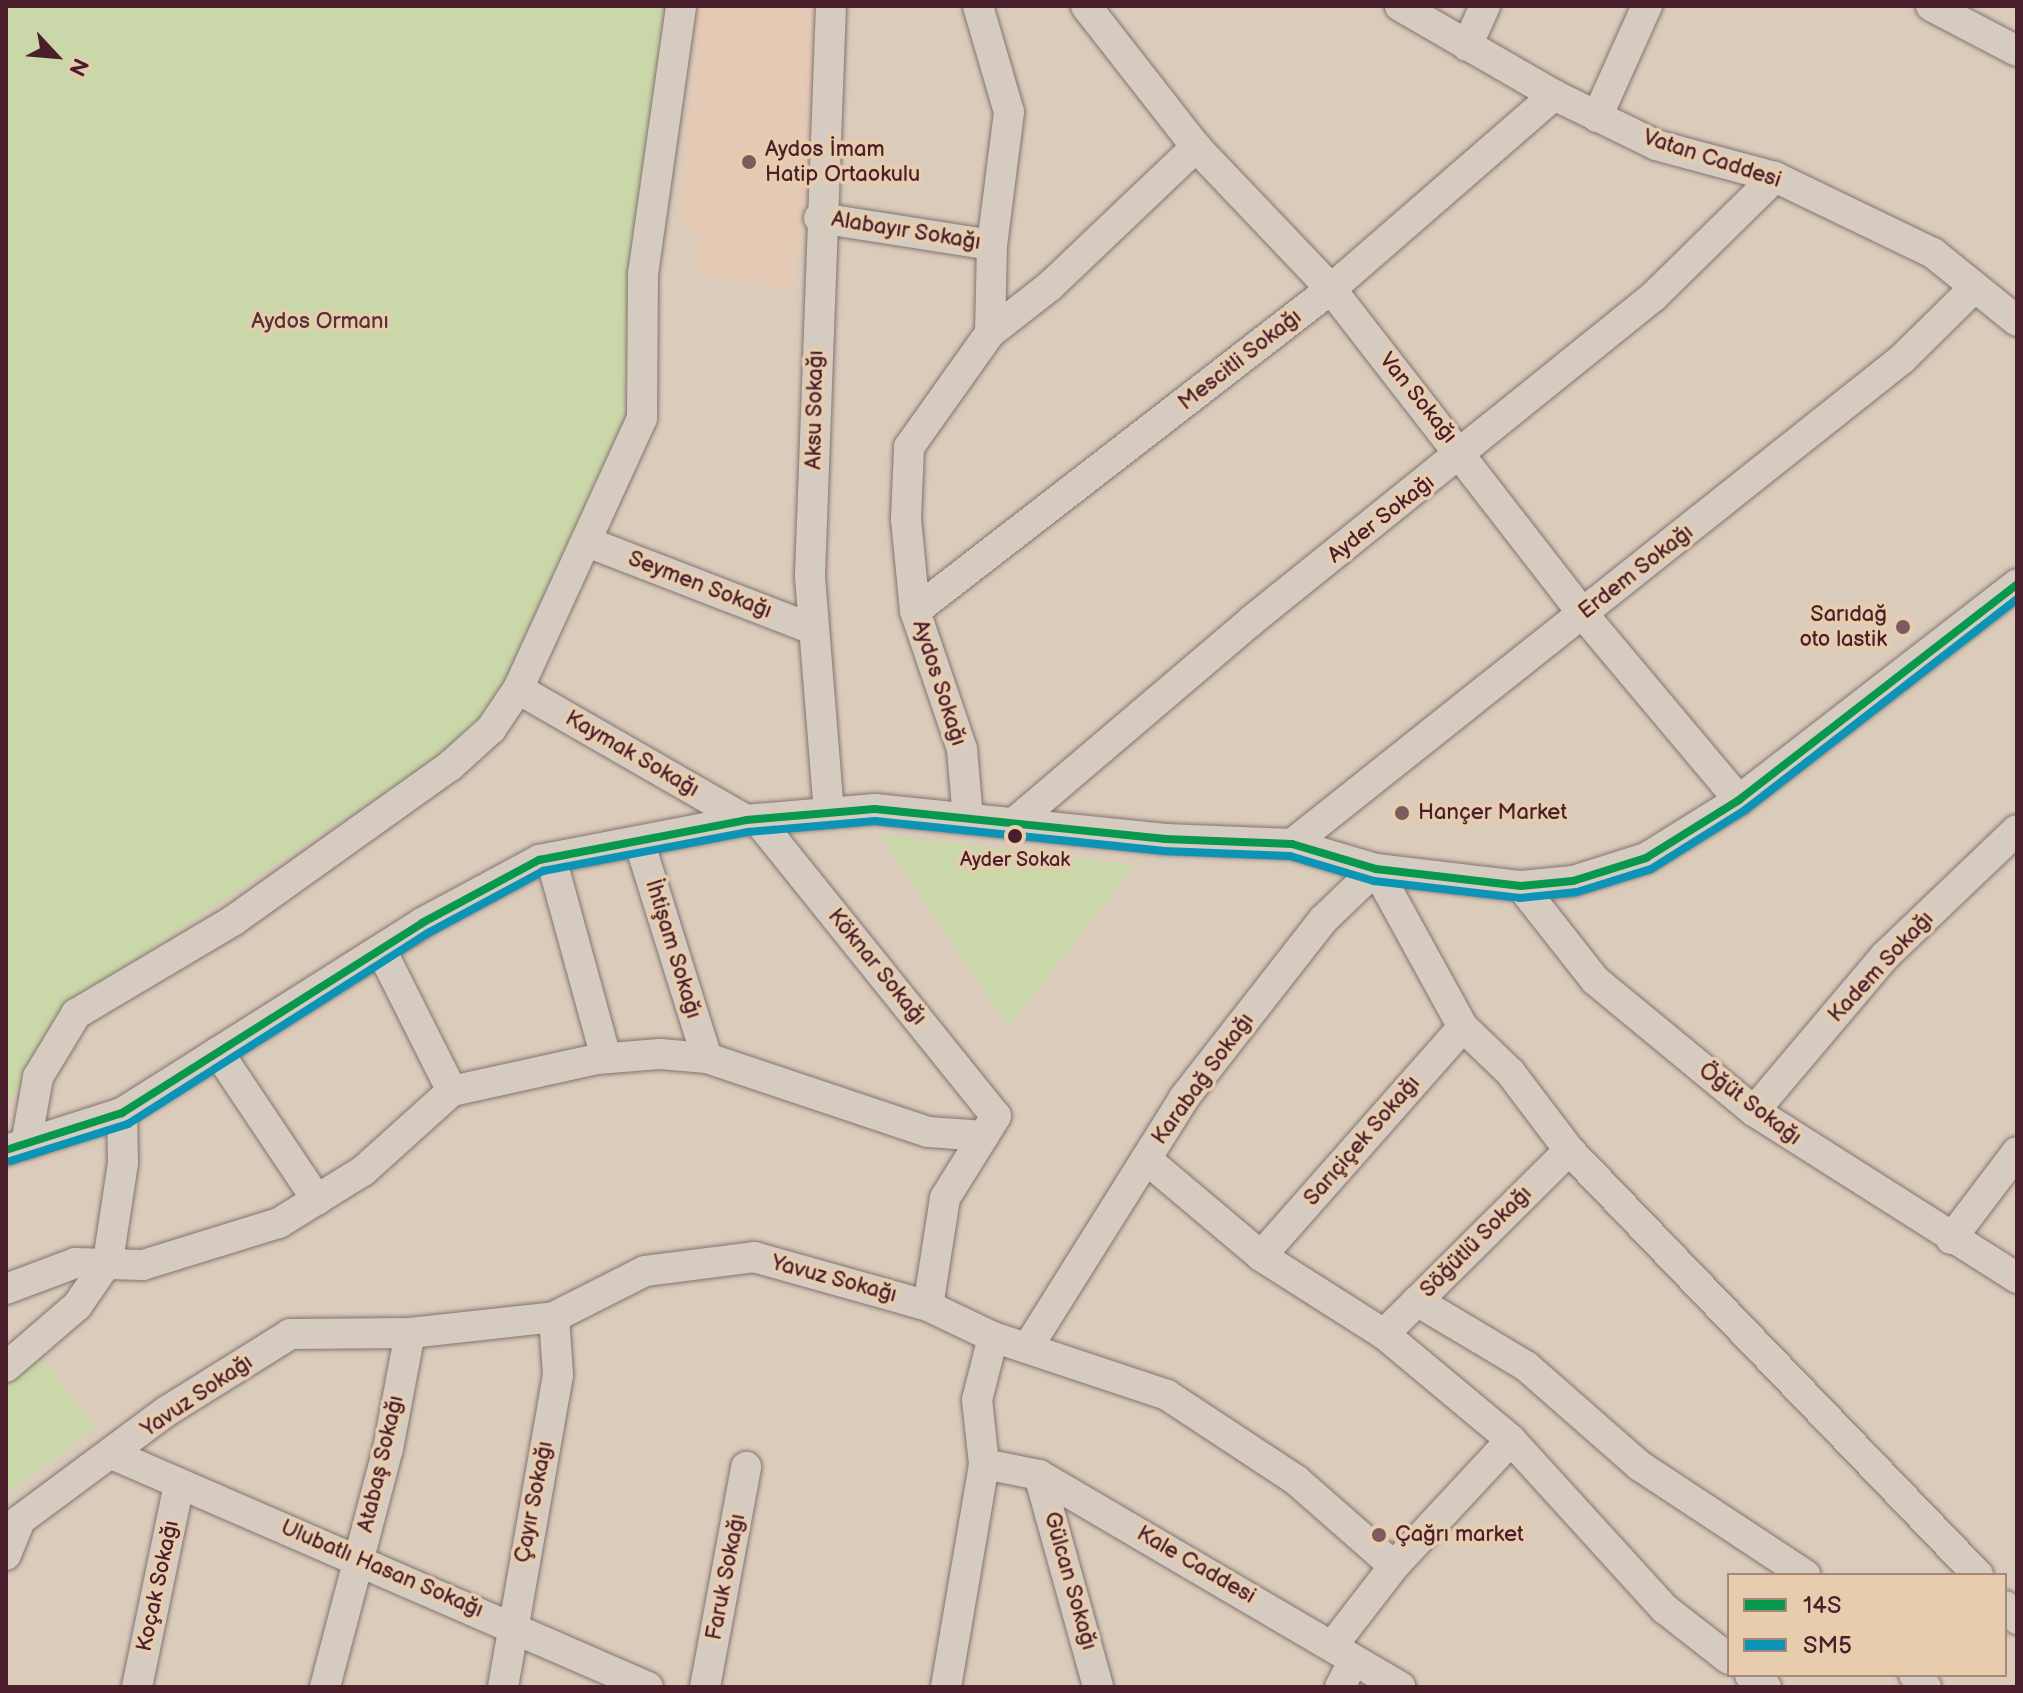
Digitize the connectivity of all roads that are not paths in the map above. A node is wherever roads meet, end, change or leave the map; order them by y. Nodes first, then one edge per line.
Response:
1 (681, 6) edge
2 (831, 6) edge
3 (978, 6) edge
4 (1086, 6) edge
5 (1400, 6) edge
6 (1485, 6) edge
7 (1647, 6) edge
8 (1931, 6) edge
9 (1467, 46) junction
10 (2017, 51) edge
11 (1554, 95) junction
12 (1597, 117) junction
13 (1196, 147) junction
14 (1775, 177) junction
15 (819, 218) junction
16 (992, 245) junction
17 (1331, 289) junction
18 (1972, 290) junction
19 (2017, 321) edge
20 (990, 333) junction
21 (1463, 455) junction
22 (587, 542) junction
23 (2017, 584) edge
24 (915, 611) junction
25 (1582, 613) junction
26 (813, 629) junction
27 (518, 689) junction
28 (1739, 800) junction
29 (829, 813) junction
30 (751, 819) junction
31 (968, 819) junction
32 (1015, 822) junction
33 (2017, 830) edge
34 (639, 841) junction
35 (1292, 844) junction
36 (551, 858) junction
37 (1376, 869) junction
38 (1521, 886) junction
39 (381, 950) junction
40 (1463, 1027) junction
41 (218, 1052) junction
42 (606, 1058) junction
43 (707, 1058) junction
44 (452, 1091) junction
45 (1754, 1111) junction
46 (122, 1113) junction
47 (990, 1126) junction
48 (16, 1147) edge
49 (1569, 1150) junction
50 (2017, 1152) edge
51 (1146, 1159) junction
52 (317, 1200) junction
53 (1951, 1239) junction
54 (1261, 1256) junction
55 (108, 1261) junction
56 (2017, 1278) edge
57 (6, 1289) edge
58 (1417, 1301) junction
59 (928, 1306) junction
60 (554, 1317) junction
61 (410, 1333) junction
62 (1384, 1334) junction
63 (993, 1337) junction
64 (1028, 1347) junction
65 (6, 1367) edge
66 (1511, 1440) junction
67 (114, 1455) junction
68 (984, 1464) junction
69 (746, 1467) dead end
70 (1039, 1475) junction
71 (179, 1484) junction
72 (6, 1555) edge
73 (359, 1558) junction
74 (1394, 1566) junction
75 (1802, 1573) edge
76 (1976, 1573) edge
77 (511, 1624) junction
78 (1344, 1653) junction
79 (1727, 1657) edge
80 (137, 1687) edge
81 (325, 1687) edge
82 (503, 1687) edge
83 (648, 1687) edge
84 (705, 1687) edge
85 (946, 1687) edge
86 (1098, 1687) edge
87 (1340, 1687) edge
88 (1400, 1687) edge

1 - 22 street
2 - 15 street, Aksu Sokağı
3 - 16 street
4 - 13 street, Van Sokağı
5 - 9 street, Vatan Caddesi
6 - 9 street
7 - 12 street
8 - 10 street
9 - 11 street, Vatan Caddesi
11 - 12 street, Vatan Caddesi
11 - 17 street, Mescitli Sokağı
12 - 14 street, Vatan Caddesi
13 - 17 street, Van Sokağı
13 - 20 street, Aydos Sokağı
14 - 18 street, Vatan Caddesi
14 - 21 street, Ayder Sokağı
15 - 16 street, Alabayır Sokağı
15 - 26 street, Aksu Sokağı
16 - 20 street
17 - 21 street, Van Sokağı
17 - 24 street, Mescitli Sokağı
18 - 19 street, Vatan Caddesi
18 - 25 street, Erdem Sokağı
20 - 24 street, Aydos Sokağı
21 - 25 street, Van Sokağı
21 - 32 street, Ayder Sokağı
22 - 26 street, Seymen Sokağı
22 - 27 street
23 - 28 street
24 - 31 street, Aydos Sokağı
25 - 28 street, Van Sokağı
25 - 35 street, Erdem Sokağı
26 - 29 street, Aksu Sokağı
27 - 30 street, Kaymak Sokağı
27 - 48 street
28 - 38 street
29 - 30 street
29 - 31 street
30 - 34 street
30 - 47 street, Köknar Sokağı
31 - 32 street
32 - 35 street
33 - 45 street, Kadem Sokağı
34 - 36 street
34 - 43 street, İhtişam Sokağı
35 - 37 street
36 - 39 street
36 - 42 street
37 - 38 street
37 - 40 street
37 - 51 street, Karabağ Sokağı
38 - 45 street, Öğüt Sokağı
39 - 41 street
39 - 44 street
40 - 49 street
40 - 54 street, Sarıçiçek Sokağı
41 - 46 street
41 - 52 street
42 - 43 street
42 - 44 street
43 - 47 street
44 - 52 street
45 - 53 street, Öğüt Sokağı
46 - 48 street
46 - 55 street
47 - 59 street
49 - 58 street, Söğütlü Sokağı
49 - 76 street
50 - 53 street
51 - 54 street
51 - 64 street, Karabağ Sokağı
52 - 55 street
53 - 56 street, Öğüt Sokağı
54 - 62 street
55 - 57 street
55 - 65 street
58 - 62 street, Söğütlü Sokağı
58 - 75 street
59 - 60 street, Yavuz Sokağı
59 - 63 street, Yavuz Sokağı
60 - 61 street, Yavuz Sokağı
60 - 77 street, Çayır Sokağı
61 - 67 street, Yavuz Sokağı
61 - 73 street, Atabaş Sokağı
62 - 66 street
63 - 64 street, Yavuz Sokağı
63 - 68 street
64 - 74 street, Yavuz Sokağı
66 - 74 street
66 - 79 street
67 - 71 street, Ulubatlı Hasan Sokağı
67 - 72 street, Yavuz Sokağı
68 - 70 street, Kale Caddesi
68 - 85 street
69 - 84 street, Faruk Sokağı
70 - 78 street, Kale Caddesi
70 - 86 street, Gülcan Sokağı
71 - 73 street, Ulubatlı Hasan Sokağı
71 - 80 street, Koçak Sokağı
73 - 77 street, Ulubatlı Hasan Sokağı
73 - 81 street, Atabaş Sokağı
74 - 78 street
77 - 82 street, Çayır Sokağı
77 - 83 street, Ulubatlı Hasan Sokağı
78 - 87 street
78 - 88 street, Kale Caddesi

